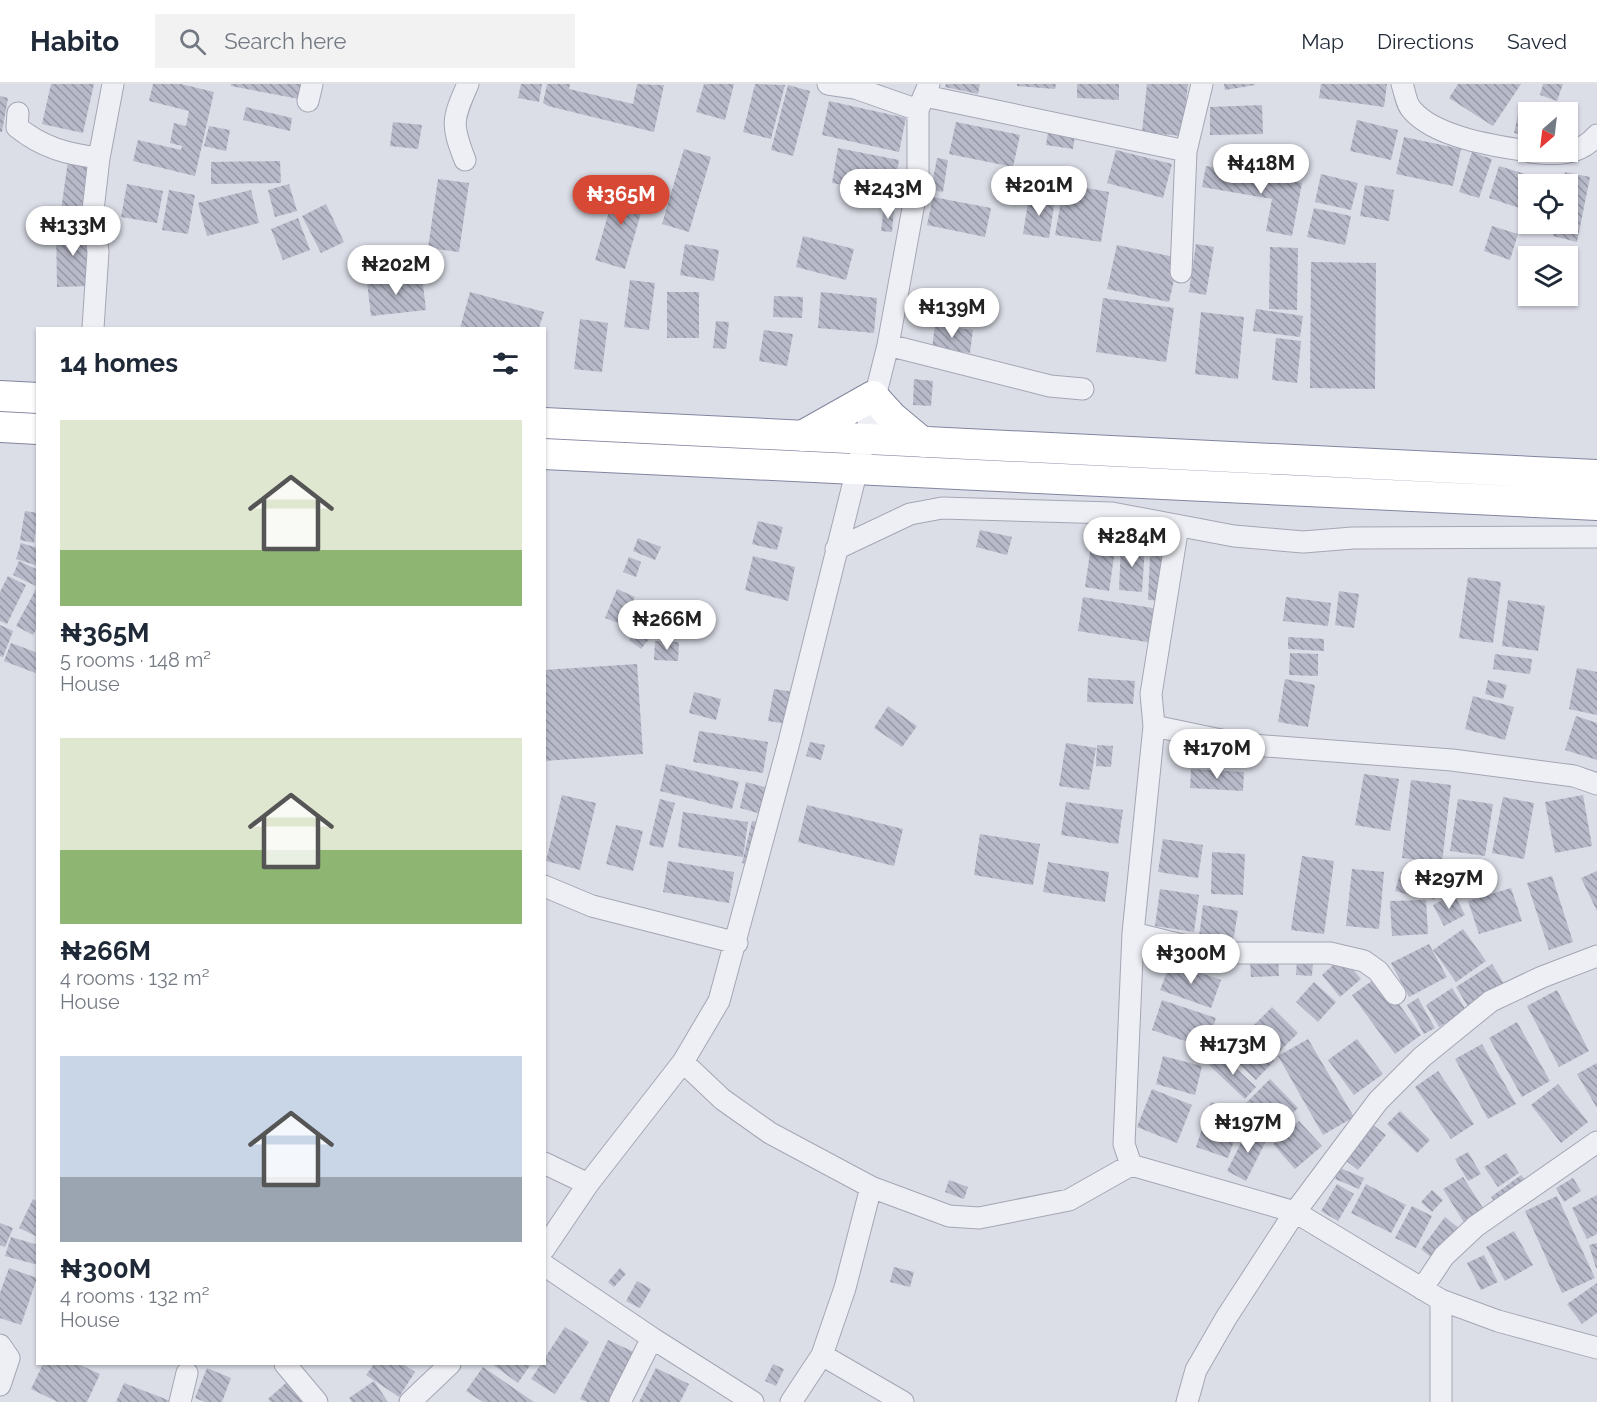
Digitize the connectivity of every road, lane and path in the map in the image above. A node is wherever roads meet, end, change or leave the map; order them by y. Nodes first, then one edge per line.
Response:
1 (113, 84) edge
2 (468, 84) edge
3 (828, 84) edge
4 (1202, 84) edge
5 (1402, 84) edge
6 (924, 97) edge
7 (18, 113) dead end
8 (1597, 135) edge
9 (1518, 148) edge
10 (1185, 151) junction
11 (1578, 151) edge
12 (99, 158) junction
13 (465, 160) dead end
14 (1181, 272) dead end
15 (93, 327) edge
16 (888, 345) junction
17 (1083, 389) dead end
18 (0, 396) edge
19 (873, 396) junction
20 (36, 398) edge
21 (546, 423) edge
22 (0, 427) edge
23 (36, 429) edge
24 (802, 436) junction
25 (864, 439) junction
26 (922, 442) junction
27 (546, 454) edge
28 (856, 469) junction
29 (1597, 475) edge
30 (1597, 505) edge
31 (1178, 526) junction
32 (1597, 537) edge
33 (836, 549) junction
34 (1154, 726) junction
35 (1597, 784) edge
36 (546, 887) edge
37 (1133, 933) junction
38 (736, 943) junction
39 (1597, 956) edge
40 (1395, 994) dead end
41 (683, 1062) junction
42 (1597, 1142) edge
43 (546, 1164) edge
44 (1131, 1165) junction
45 (588, 1184) junction
46 (871, 1187) junction
47 (1294, 1212) junction
48 (546, 1246) edge
49 (546, 1266) edge
50 (1422, 1289) junction
51 (1441, 1300) junction
52 (652, 1338) junction
53 (0, 1346) edge
54 (1597, 1348) edge
55 (822, 1354) junction
56 (286, 1365) edge
57 (449, 1365) edge
58 (187, 1373) dead end
59 (0, 1385) edge
60 (180, 1402) edge
61 (317, 1402) edge
62 (410, 1402) edge
63 (620, 1402) edge
64 (753, 1402) edge
65 (791, 1402) edge
66 (903, 1402) edge
67 (1187, 1402) edge
68 (1441, 1402) edge

1 - 12 street
2 - 13 street
3 - 6 street
4 - 10 street
5 - 9 street
6 - 10 street
6 - 16 street
7 - 12 street
8 - 11 street
10 - 14 street
12 - 15 street
16 - 17 street
16 - 19 street
18 - 20 highway
19 - 24 highway
19 - 25 street
19 - 26 highway
21 - 24 highway
22 - 23 highway
24 - 25 highway
25 - 26 highway
25 - 28 street
26 - 29 highway
27 - 28 highway
28 - 30 highway
28 - 33 street
31 - 32 street
31 - 33 street
31 - 34 street
33 - 38 street
34 - 35 street
34 - 37 street
36 - 38 street
37 - 40 street
37 - 44 street
38 - 41 street
39 - 47 street
41 - 45 street
41 - 46 street
42 - 50 street
43 - 45 street
44 - 46 street
44 - 47 street
45 - 48 street
46 - 55 street
47 - 50 street
47 - 67 street
49 - 52 street
50 - 51 street
51 - 54 street
51 - 68 street
52 - 63 street
52 - 64 street
53 - 59 street
55 - 65 street
55 - 66 street
56 - 61 street
57 - 62 street
58 - 60 street

